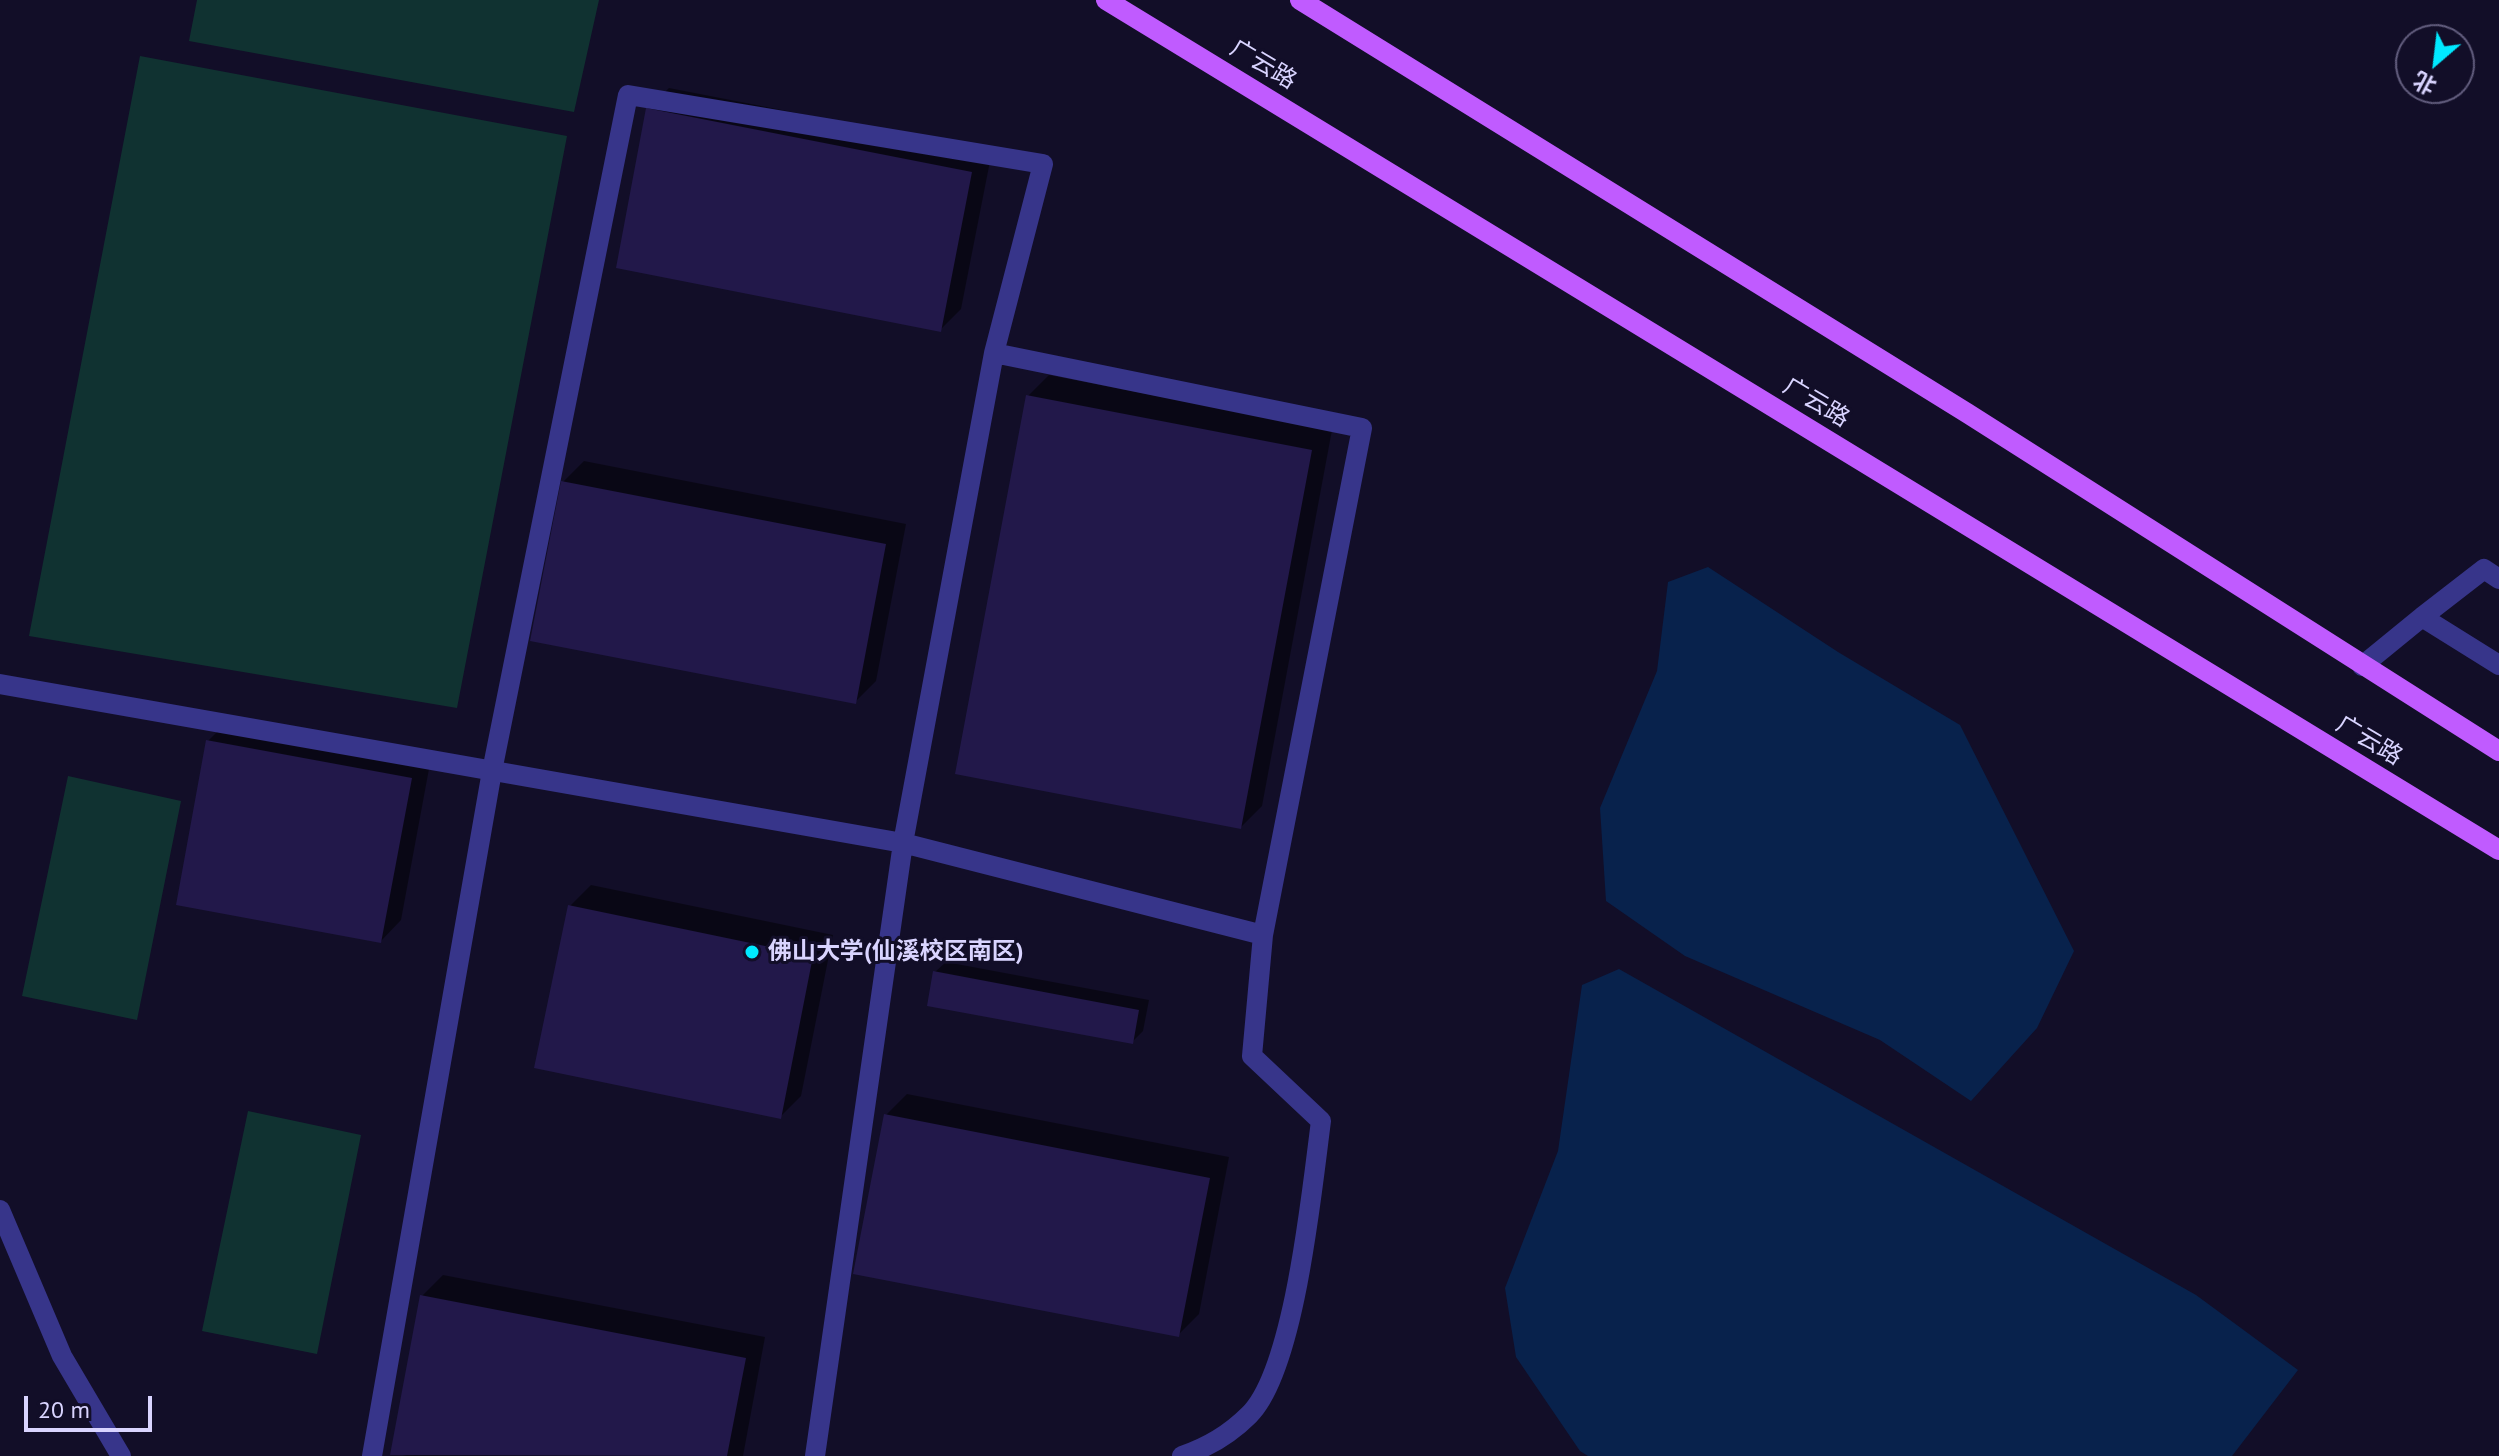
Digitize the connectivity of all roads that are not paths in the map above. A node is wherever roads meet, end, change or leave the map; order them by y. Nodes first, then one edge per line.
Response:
1 (1106, 0) edge
2 (1300, 0) edge
3 (994, 353) junction
4 (2499, 579) edge
5 (2422, 617) junction
6 (2499, 665) edge
7 (2362, 666) junction
8 (0, 684) edge
9 (2499, 751) edge
10 (492, 771) junction
11 (903, 843) junction
12 (2499, 850) edge
13 (1263, 935) junction
14 (0, 1210) edge
15 (121, 1456) edge
16 (372, 1456) edge
17 (815, 1456) edge
18 (1182, 1456) edge

1 - 12 main road, 广云路
2 - 7 main road
3 - 10 street
3 - 11 street
3 - 13 street
4 - 5 street
5 - 6 street
5 - 7 street
7 - 9 main road
8 - 10 street
10 - 11 street
10 - 16 street
11 - 13 street
11 - 17 street
13 - 18 street
14 - 15 street

